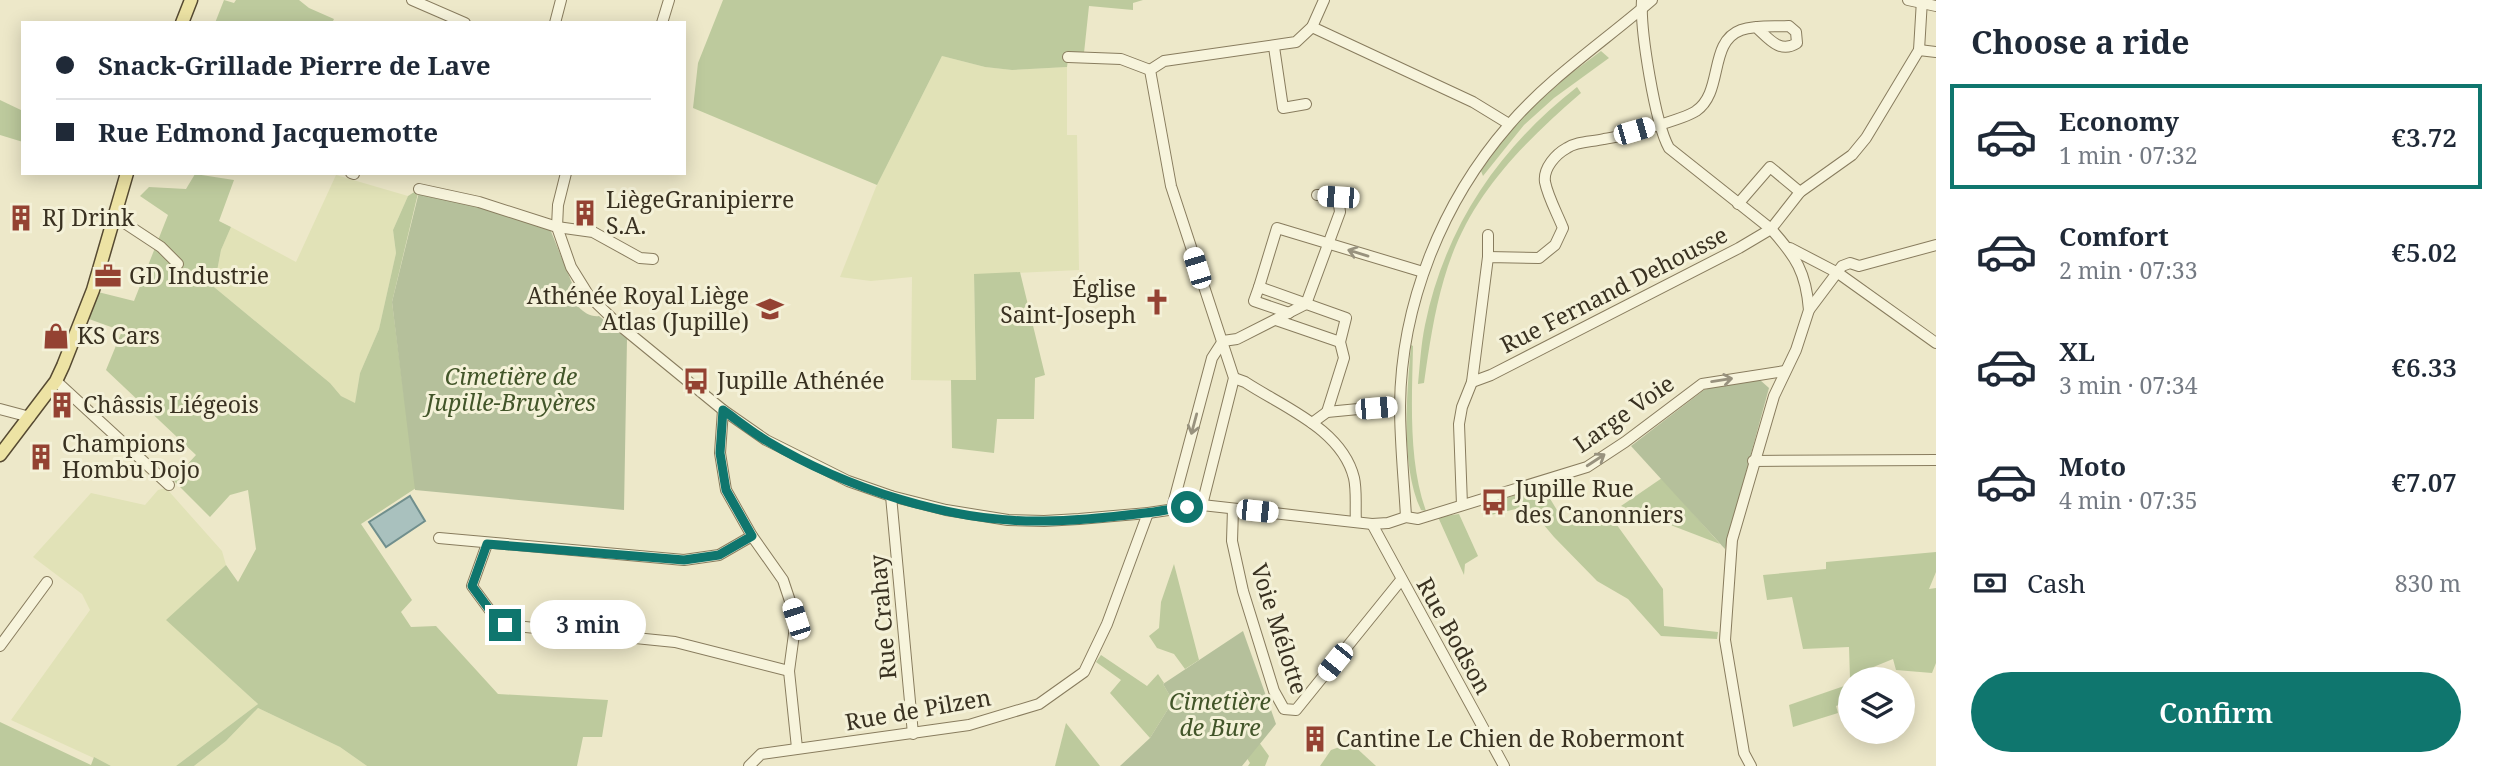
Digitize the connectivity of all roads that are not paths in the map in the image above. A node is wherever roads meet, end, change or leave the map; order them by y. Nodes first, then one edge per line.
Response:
1 (191, 0) edge
2 (412, 0) edge
3 (561, 0) edge
4 (669, 0) edge
5 (1324, 0) edge
6 (1652, 0) edge
7 (1908, 0) edge
8 (1922, 1) edge
9 (1641, 5) edge
10 (1936, 6) edge
11 (182, 21) edge
12 (461, 21) edge
13 (556, 21) edge
14 (663, 21) edge
15 (1311, 27) junction
16 (1756, 27) dead end
17 (1274, 47) junction
18 (1919, 50) junction
19 (1936, 52) edge
20 (1068, 57) dead end
21 (1150, 70) junction
22 (1306, 104) dead end
23 (1661, 123) junction
24 (1509, 124) junction
25 (126, 175) edge
26 (566, 175) edge
27 (419, 189) dead end
28 (1800, 192) junction
29 (1317, 195) dead end
30 (1738, 204) junction
31 (114, 216) junction
32 (557, 227) junction
33 (1771, 229) junction
34 (1488, 235) dead end
35 (1328, 244) junction
36 (1784, 244) junction
37 (1936, 246) edge
38 (1488, 257) junction
39 (653, 259) dead end
40 (178, 264) dead end
41 (1423, 272) junction
42 (1838, 273) junction
43 (1259, 287) junction
44 (1306, 304) junction
45 (1809, 310) junction
46 (1289, 313) junction
47 (1276, 320) junction
48 (1223, 341) junction
49 (1340, 341) junction
50 (1936, 343) edge
51 (1785, 371) junction
52 (1234, 378) junction
53 (57, 381) junction
54 (1472, 382) junction
55 (1400, 405) junction
56 (0, 409) edge
57 (723, 410) junction
58 (1327, 412) junction
59 (30, 416) junction
60 (1311, 423) junction
61 (0, 455) edge
62 (1936, 460) edge
63 (1753, 461) junction
64 (169, 485) dead end
65 (891, 496) junction
66 (1202, 505) junction
67 (1462, 505) junction
68 (1172, 508) junction
69 (1233, 509) junction
70 (1148, 513) junction
71 (1406, 517) junction
72 (1356, 522) junction
73 (1372, 524) junction
74 (752, 536) junction
75 (439, 538) dead end
76 (487, 544) junction
77 (1401, 580) junction
78 (47, 582) dead end
79 (0, 646) edge
80 (789, 671) junction
81 (913, 734) junction
82 (797, 748) junction
83 (748, 766) edge
84 (1504, 766) edge
85 (1751, 766) edge

1 - 11 main road
2 - 12 street
3 - 13 street
4 - 14 street
5 - 15 street
6 - 9 street
7 - 8 street
8 - 10 street
8 - 18 street
9 - 23 street
9 - 24 street
15 - 17 street
15 - 24 street
16 - 23 street
17 - 21 street
17 - 22 street
18 - 19 street
18 - 28 street
20 - 21 street
21 - 48 street
23 - 30 street
23 - 38 street
24 - 41 street
25 - 31 main road
26 - 32 street
27 - 32 street
28 - 30 street
28 - 33 street
29 - 35 street
30 - 33 street
31 - 40 street
31 - 53 main road
32 - 39 street
32 - 57 street, Large Voie
33 - 36 street
33 - 54 street, Rue Fernand Dehousse
34 - 38 street
41 -> 35 street
35 - 43 street
35 - 44 street
36 - 42 street
36 - 45 street
37 - 42 street
38 - 54 street
41 - 55 street
42 - 45 street
42 - 50 street
43 - 44 street
43 - 46 street
44 - 46 street
44 - 49 street
45 - 51 street
46 - 47 street
47 - 48 street
47 - 49 street
48 - 52 street
48 -> 68 street
49 - 58 street
51 - 63 street
67 -> 51 street, Large Voie
52 - 60 street
52 - 66 street
53 - 59 main road
53 - 64 street
54 - 67 street
55 - 58 street
55 - 71 street
56 - 59 street
57 - 65 street, Large Voie
57 - 74 street
58 - 60 street
59 - 61 main road
60 - 72 street
62 - 63 street
63 - 85 street
65 - 70 street, Large Voie
65 - 81 street, Rue Crahay
66 - 68 street, Large Voie
66 - 69 street, Large Voie
67 - 71 street, Large Voie
68 - 70 street, Large Voie
69 - 72 street, Large Voie
69 - 77 street, Voie Mélotte
70 - 81 street, Rue de Pilzen
71 - 73 street, Large Voie
72 - 73 street, Large Voie
73 - 77 street, Rue Bodson
74 - 76 street
74 - 80 street
75 - 76 street
76 - 80 street
77 - 84 street, Rue Bodson
78 - 79 street
80 - 82 street
81 - 82 street, Rue de Pilzen
82 - 83 street, Rue de Pilzen

